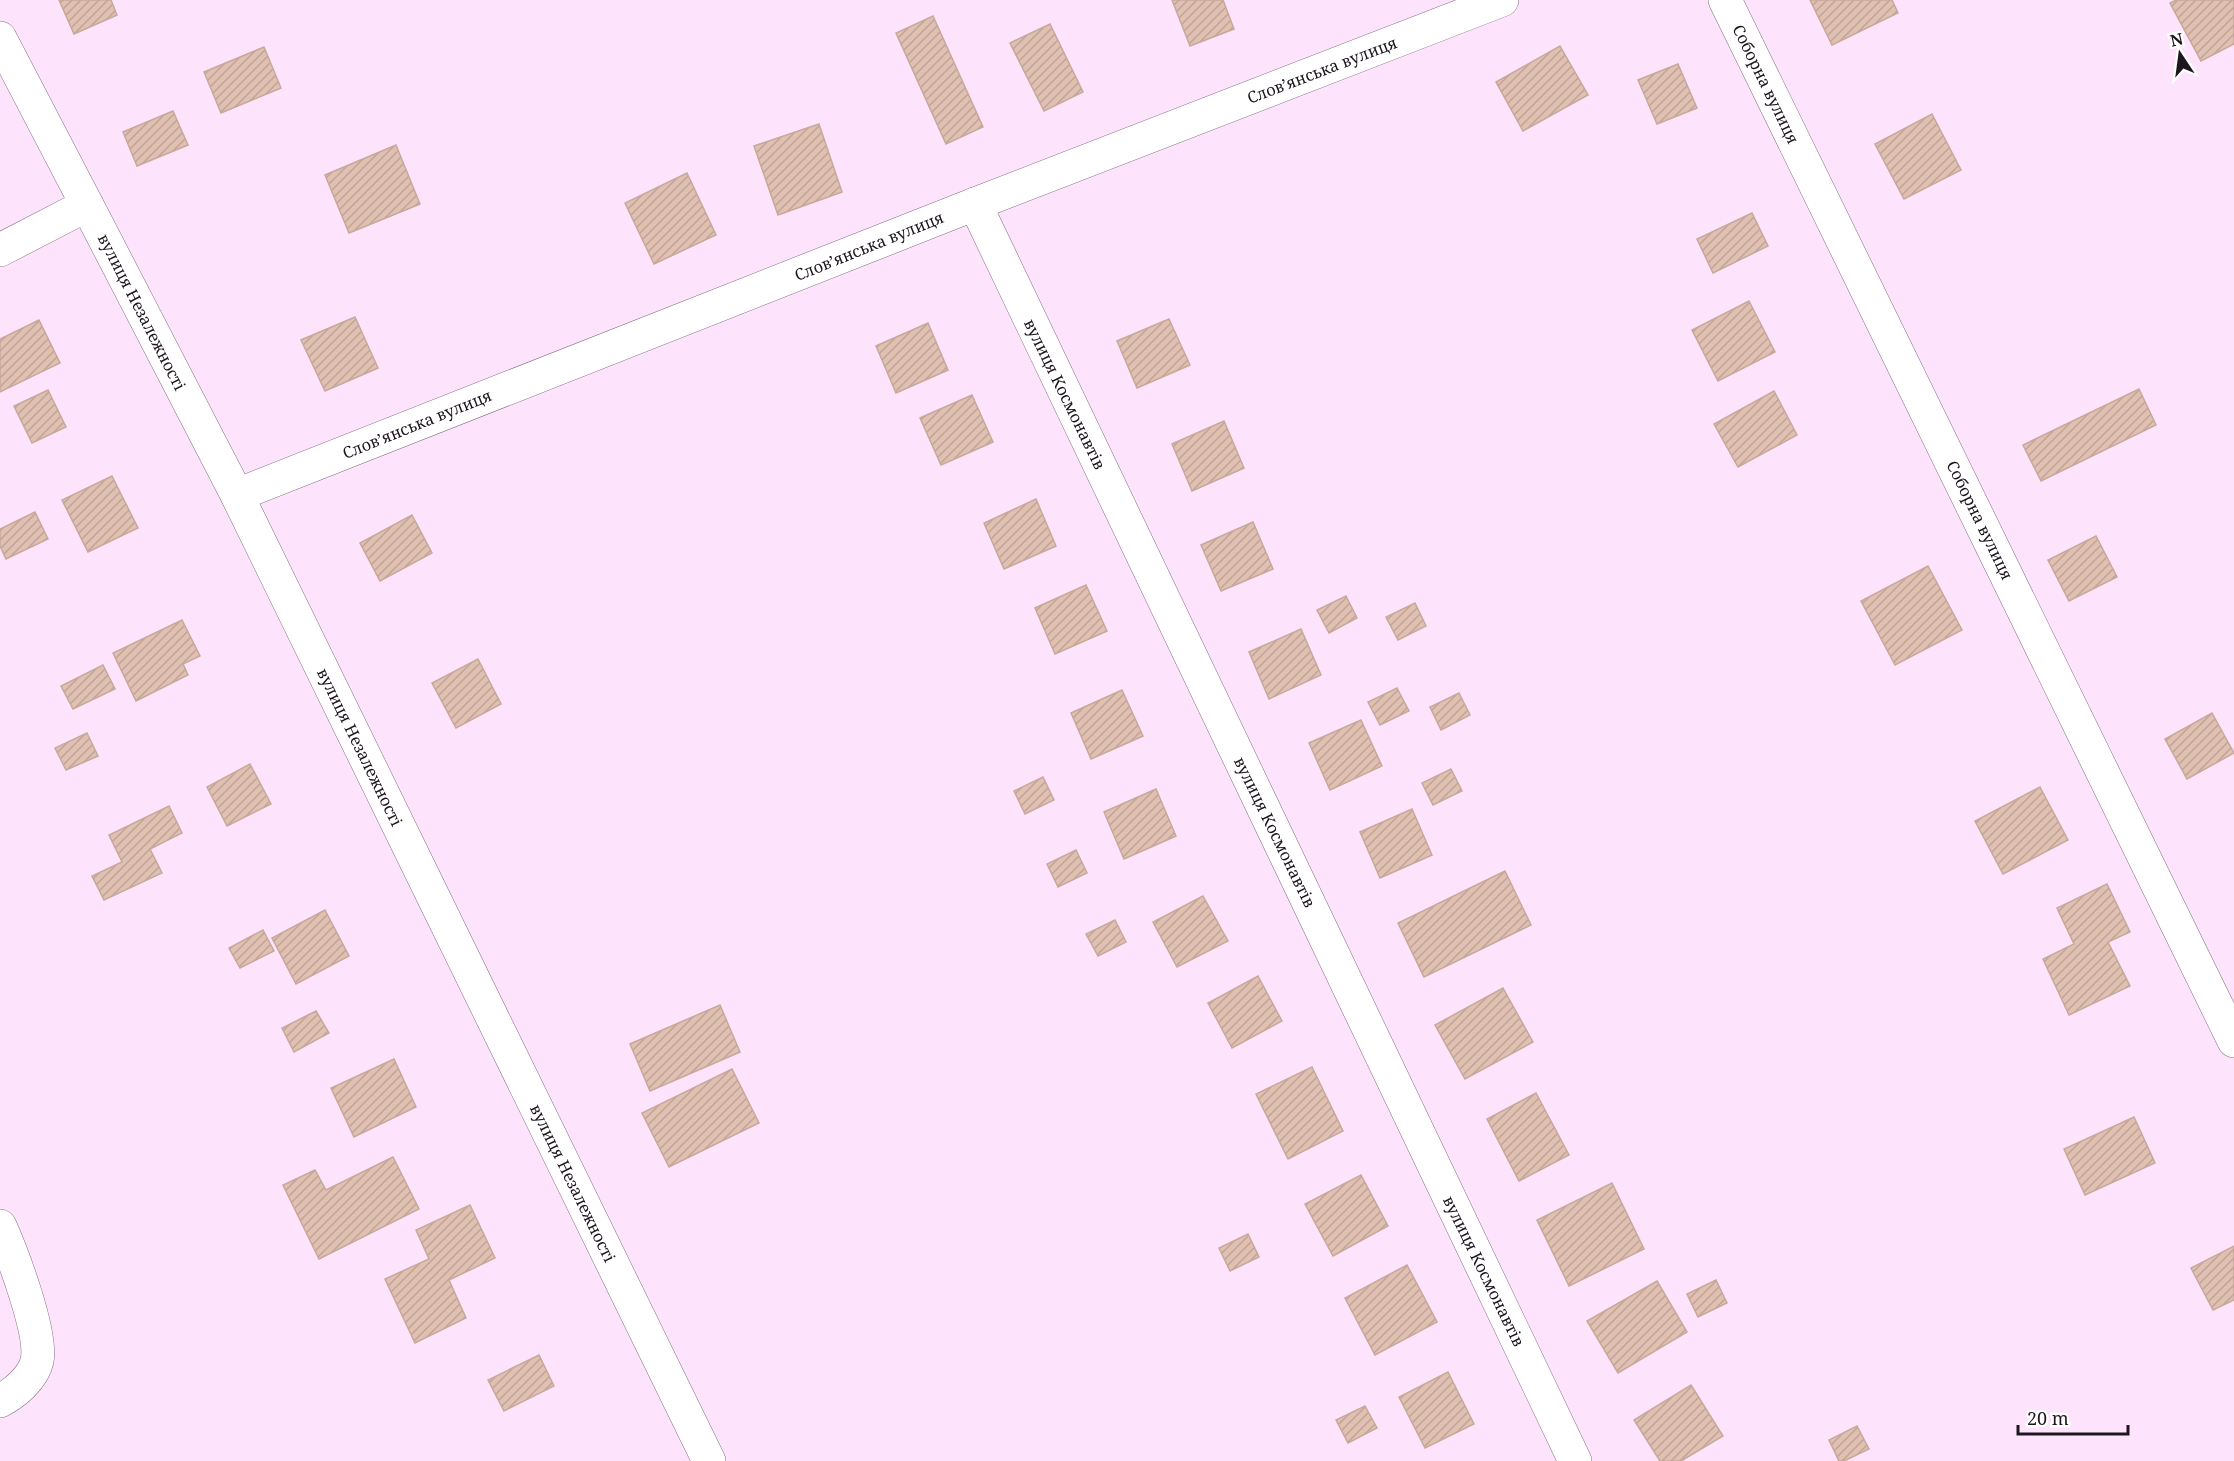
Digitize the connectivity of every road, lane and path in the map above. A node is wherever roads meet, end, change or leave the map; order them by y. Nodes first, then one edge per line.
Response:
1 (1502, 0) edge
2 (1725, 0) edge
3 (0, 38) edge
4 (975, 204) junction
5 (87, 205) junction
6 (0, 250) edge
7 (237, 495) junction
8 (2234, 1041) edge
9 (0, 1226) edge
10 (0, 1401) edge
11 (709, 1461) edge
12 (1575, 1461) edge

1 - 4 street, Словʼянська вулиця
2 - 8 street, Соборна вулиця
3 - 5 street, вулиця Незалежності
4 - 7 street, Словʼянська вулиця
4 - 12 street, вулиця Космонавтів
5 - 6 street
5 - 7 street, вулиця Незалежності
7 - 11 street, вулиця Незалежності
9 - 10 street

